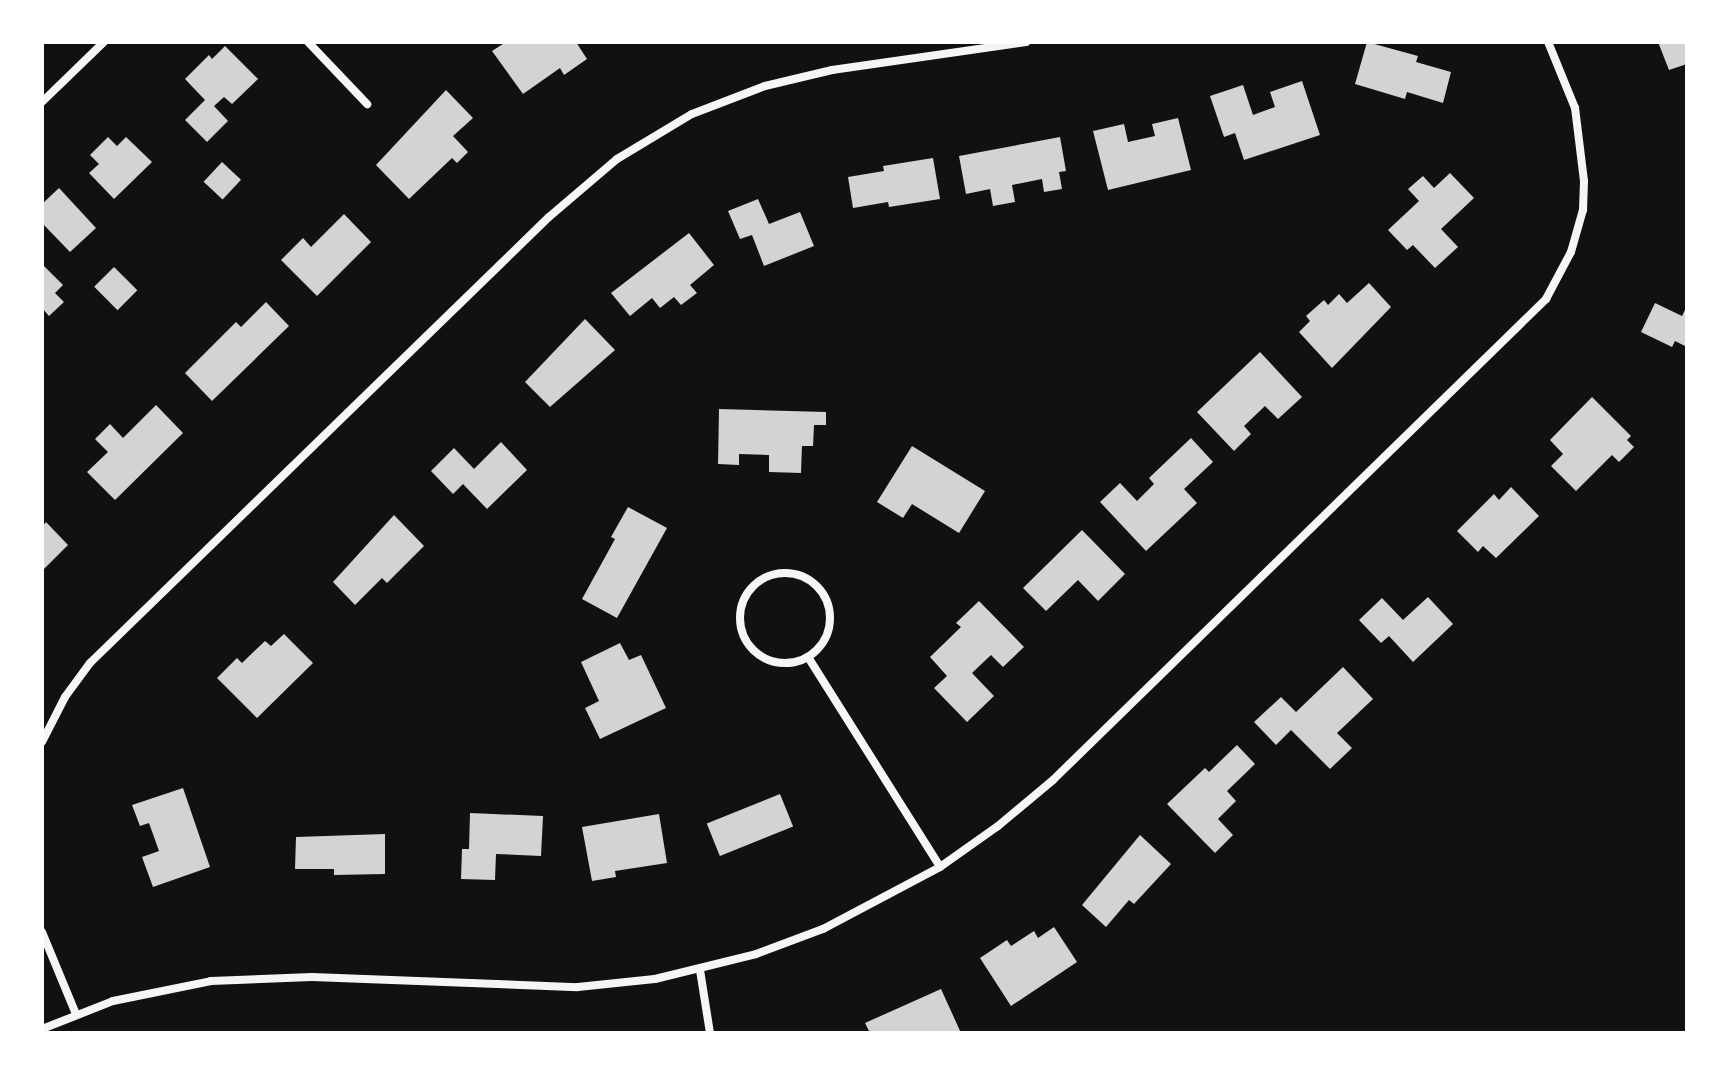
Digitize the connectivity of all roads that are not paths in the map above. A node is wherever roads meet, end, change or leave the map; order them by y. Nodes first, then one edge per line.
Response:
1 (104, 42) edge
2 (308, 42) edge
3 (1026, 42) edge
4 (1548, 42) edge
5 (42, 102) edge
6 (367, 104) dead end
7 (808, 657) junction
8 (42, 742) edge
9 (940, 867) junction
10 (42, 932) edge
11 (700, 970) junction
12 (76, 1014) junction
13 (42, 1029) edge
14 (710, 1033) edge

1 - 5 street
2 - 6 street
3 - 8 street
4 - 9 street
7 - 7 street
7 - 9 street
9 - 11 street
10 - 12 street
11 - 12 street
11 - 14 street
12 - 13 street

